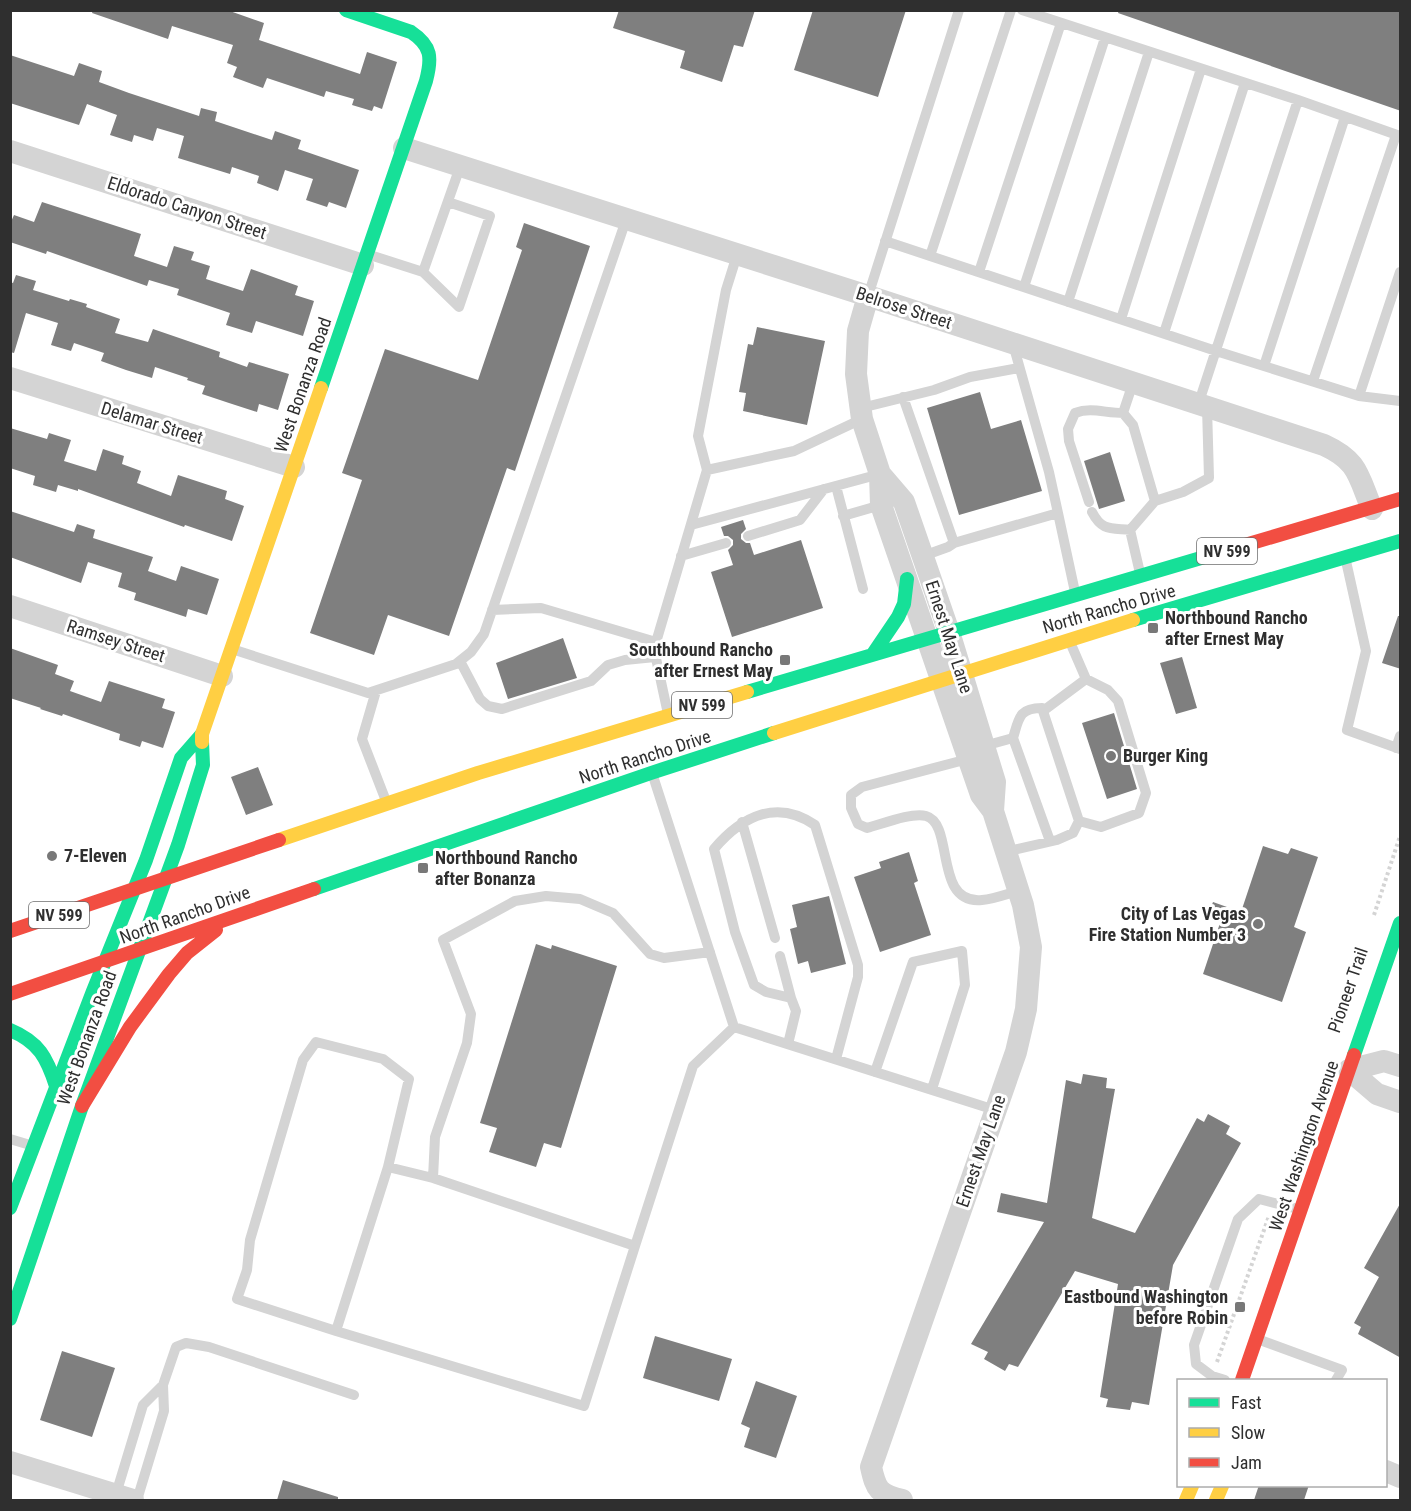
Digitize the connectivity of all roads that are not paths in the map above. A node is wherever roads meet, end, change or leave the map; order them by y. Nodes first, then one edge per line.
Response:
1 (346, 10) edge
2 (959, 10) edge
3 (1011, 10) edge
4 (1022, 10) edge
5 (1061, 23) junction
6 (1105, 38) junction
7 (1149, 52) junction
8 (1201, 69) junction
9 (1245, 83) junction
10 (1298, 100) junction
11 (1345, 117) junction
12 (1398, 136) edge
13 (404, 148) junction
14 (10, 151) edge
15 (460, 167) junction
16 (448, 202) junction
17 (626, 220) junction
18 (885, 241) junction
19 (737, 255) junction
20 (930, 256) junction
21 (365, 260) junction
22 (423, 272) junction
23 (979, 272) junction
24 (1401, 272) edge
25 (1023, 287) junction
26 (868, 296) junction
27 (1068, 302) junction
28 (1396, 302) edge
29 (1120, 319) junction
30 (1164, 333) junction
31 (1013, 344) junction
32 (1215, 351) junction
33 (1264, 366) junction
34 (1019, 369) junction
35 (10, 378) edge
36 (1312, 381) junction
37 (1132, 383) junction
38 (1359, 396) junction
39 (903, 397) junction
40 (1401, 401) edge
41 (1202, 406) junction
42 (862, 413) junction
43 (1123, 413) junction
44 (294, 467) junction
45 (708, 470) junction
46 (880, 474) junction
47 (836, 486) junction
48 (824, 489) junction
49 (1401, 499) edge
50 (1155, 501) junction
51 (881, 506) junction
52 (1372, 509) junction
53 (1058, 513) junction
54 (843, 516) junction
55 (691, 525) junction
56 (1130, 530) junction
57 (748, 536) dead end
58 (1401, 541) edge
59 (726, 543) dead end
60 (954, 543) junction
61 (681, 556) junction
62 (923, 556) junction
63 (1346, 558) junction
64 (1141, 576) junction
65 (907, 579) junction
66 (863, 589) dead end
67 (1076, 595) junction
68 (10, 606) edge
69 (492, 610) junction
70 (950, 632) junction
71 (926, 638) junction
72 (1069, 639) junction
73 (656, 642) junction
74 (231, 649) junction
75 (873, 654) junction
76 (655, 657) junction
77 (460, 661) junction
78 (222, 676) junction
79 (951, 676) junction
80 (1086, 679) junction
81 (376, 691) junction
82 (1043, 711) junction
83 (668, 715) junction
84 (202, 734) junction
85 (1401, 736) edge
86 (1013, 738) junction
87 (1398, 749) edge
88 (976, 753) junction
89 (651, 773) junction
90 (388, 804) junction
91 (1079, 821) junction
92 (742, 822) junction
93 (1050, 841) junction
94 (1005, 852) junction
95 (165, 879) junction
96 (134, 890) junction
97 (1018, 891) junction
98 (230, 917) junction
99 (1401, 923) edge
100 (10, 931) edge
101 (775, 938) dead end
102 (137, 951) junction
103 (710, 952) junction
104 (780, 956) dead end
105 (104, 963) junction
106 (10, 994) edge
107 (791, 998) junction
108 (734, 1027) junction
109 (10, 1030) edge
110 (788, 1044) junction
111 (836, 1059) junction
112 (1401, 1066) edge
113 (1349, 1070) junction
114 (875, 1072) junction
115 (56, 1086) junction
116 (932, 1089) junction
117 (1401, 1102) edge
118 (82, 1106) junction
119 (995, 1110) junction
120 (10, 1139) edge
121 (33, 1146) junction
122 (388, 1167) junction
123 (434, 1178) junction
124 (10, 1208) edge
125 (1301, 1209) junction
126 (635, 1246) junction
127 (14, 1296) edge
128 (10, 1319) edge
129 (336, 1330) junction
130 (1256, 1338) junction
131 (1222, 1379) edge
132 (1242, 1379) edge
133 (1337, 1379) edge
134 (163, 1385) junction
135 (354, 1395) dead end
136 (133, 1436) junction
137 (154, 1443) junction
138 (10, 1462) edge
139 (1387, 1471) edge
140 (1401, 1477) edge
141 (128, 1498) edge
142 (902, 1500) edge

1 - 13 main road, West Bonanza Road
2 - 18 lane
3 - 20 lane
4 - 5 lane
5 - 6 lane
5 - 23 lane
6 - 7 lane
6 - 25 lane
7 - 8 lane
7 - 27 lane
8 - 9 lane
8 - 29 lane
9 - 10 lane
9 - 30 lane
10 - 11 lane
10 - 32 lane
11 - 12 lane
11 - 33 lane
12 - 36 lane
13 - 15 street, Belrose Street
13 - 21 main road, West Bonanza Road
14 - 21 street, Eldorado Canyon Street
15 - 16 lane
15 - 17 street, Belrose Street
16 - 22 lane
16 - 22 lane
17 - 19 street, Belrose Street
17 - 69 lane
18 - 20 lane
18 - 26 lane
19 - 26 street, Belrose Street
19 - 45 lane
20 - 23 lane
21 - 22 lane
21 - 44 main road, West Bonanza Road
23 - 25 lane
24 - 28 lane
25 - 27 lane
26 - 31 street, Belrose Street
26 - 42 street, Ernest May Lane
27 - 29 lane
28 - 38 lane
29 - 30 lane
30 - 32 lane
31 - 34 lane
31 - 37 street, Belrose Street
32 - 33 lane
32 - 41 lane
33 - 36 lane
34 - 39 lane
34 - 53 lane
35 - 44 street, Delamar Street
36 - 38 lane
37 - 41 street, Belrose Street
37 - 43 lane
38 - 40 lane
39 - 42 lane
39 - 60 lane
41 - 50 lane
41 - 52 street, Belrose Street
42 - 45 lane
42 - 46 street, Ernest May Lane
43 - 50 lane
43 - 56 lane
44 - 74 main road, West Bonanza Road
45 - 55 lane
46 - 47 lane
46 - 51 street, Ernest May Lane
46 - 62 street, Ernest May Lane
47 - 48 lane
47 - 54 lane
48 - 55 lane
48 - 57 lane
49 - 52 main road, North Rancho Drive / NV 599
50 - 56 lane
51 - 54 lane
51 - 65 street, Ernest May Lane
52 - 64 main road, North Rancho Drive / NV 599
53 - 60 lane
53 - 67 lane
54 - 66 lane
55 - 61 lane
56 - 64 lane
58 - 63 main road, North Rancho Drive / NV 599
59 - 61 lane
60 - 62 lane
61 - 73 lane
62 - 70 street, Ernest May Lane
63 - 72 main road, North Rancho Drive / NV 599
63 - 87 lane
64 - 67 main road, North Rancho Drive / NV 599
65 - 71 street, Ernest May Lane
65 - 75 main road
67 - 70 main road, North Rancho Drive / NV 599
68 - 78 street, Ramsey Street
69 - 73 lane
69 - 77 lane
70 - 71 main road, North Rancho Drive / NV 599
70 - 79 street, Ernest May Lane
71 - 75 main road, North Rancho Drive / NV 599
71 - 79 street, Ernest May Lane
72 - 79 main road, North Rancho Drive / NV 599
72 - 80 lane
73 - 76 lane
74 - 78 main road, West Bonanza Road
74 - 81 lane
75 - 83 main road, North Rancho Drive / NV 599
76 - 77 lane
76 - 83 lane
77 - 81 lane
78 - 84 main road, West Bonanza Road
79 - 88 street, Ernest May Lane
79 - 89 main road, North Rancho Drive / NV 599
80 - 82 lane
80 - 91 lane
81 - 90 lane
82 - 86 lane
82 - 91 lane
83 - 90 main road, North Rancho Drive / NV 599
84 - 95 main road, West Bonanza Road
84 - 96 main road, West Bonanza Road
85 - 87 lane
86 - 88 lane
86 - 93 lane
88 - 94 street, Ernest May Lane
88 - 97 lane
89 - 98 main road, North Rancho Drive / NV 599
89 - 103 lane
90 - 95 main road, North Rancho Drive / NV 599
91 - 93 lane
92 - 101 lane
92 - 107 lane
92 - 111 lane
93 - 94 lane
94 - 97 street, Ernest May Lane
95 - 96 main road, North Rancho Drive / NV 599
95 - 102 main road, West Bonanza Road
96 - 100 main road, North Rancho Drive / NV 599
96 - 105 main road, West Bonanza Road
97 - 119 street, Ernest May Lane
98 - 102 main road, North Rancho Drive / NV 599
98 - 118 main road
99 - 113 main road, West Washington Avenue
102 - 105 main road, North Rancho Drive / NV 599
102 - 118 main road, West Bonanza Road
103 - 108 lane
103 - 123 lane
104 - 107 lane
105 - 106 main road, North Rancho Drive / NV 599
105 - 115 main road, West Bonanza Road
107 - 110 lane
108 - 110 lane
108 - 126 lane
109 - 115 main road
110 - 111 lane
111 - 114 lane
112 - 113 street
113 - 117 street
113 - 125 main road, West Washington Avenue
114 - 116 lane
114 - 116 lane
115 - 121 main road, West Bonanza Road
116 - 119 lane
118 - 127 main road, West Bonanza Road
119 - 142 street, Ernest May Lane
120 - 121 lane
121 - 124 main road, West Bonanza Road
122 - 123 lane
122 - 129 lane
122 - 129 lane
123 - 126 lane
125 - 130 main road, West Washington Avenue
125 - 131 lane
126 - 129 lane
127 - 128 main road, West Bonanza Road
130 - 132 main road, West Washington Avenue
130 - 133 lane
134 - 135 lane
134 - 136 lane
134 - 137 lane
136 - 137 lane
136 - 141 lane
137 - 141 lane
138 - 141 street
139 - 140 street

